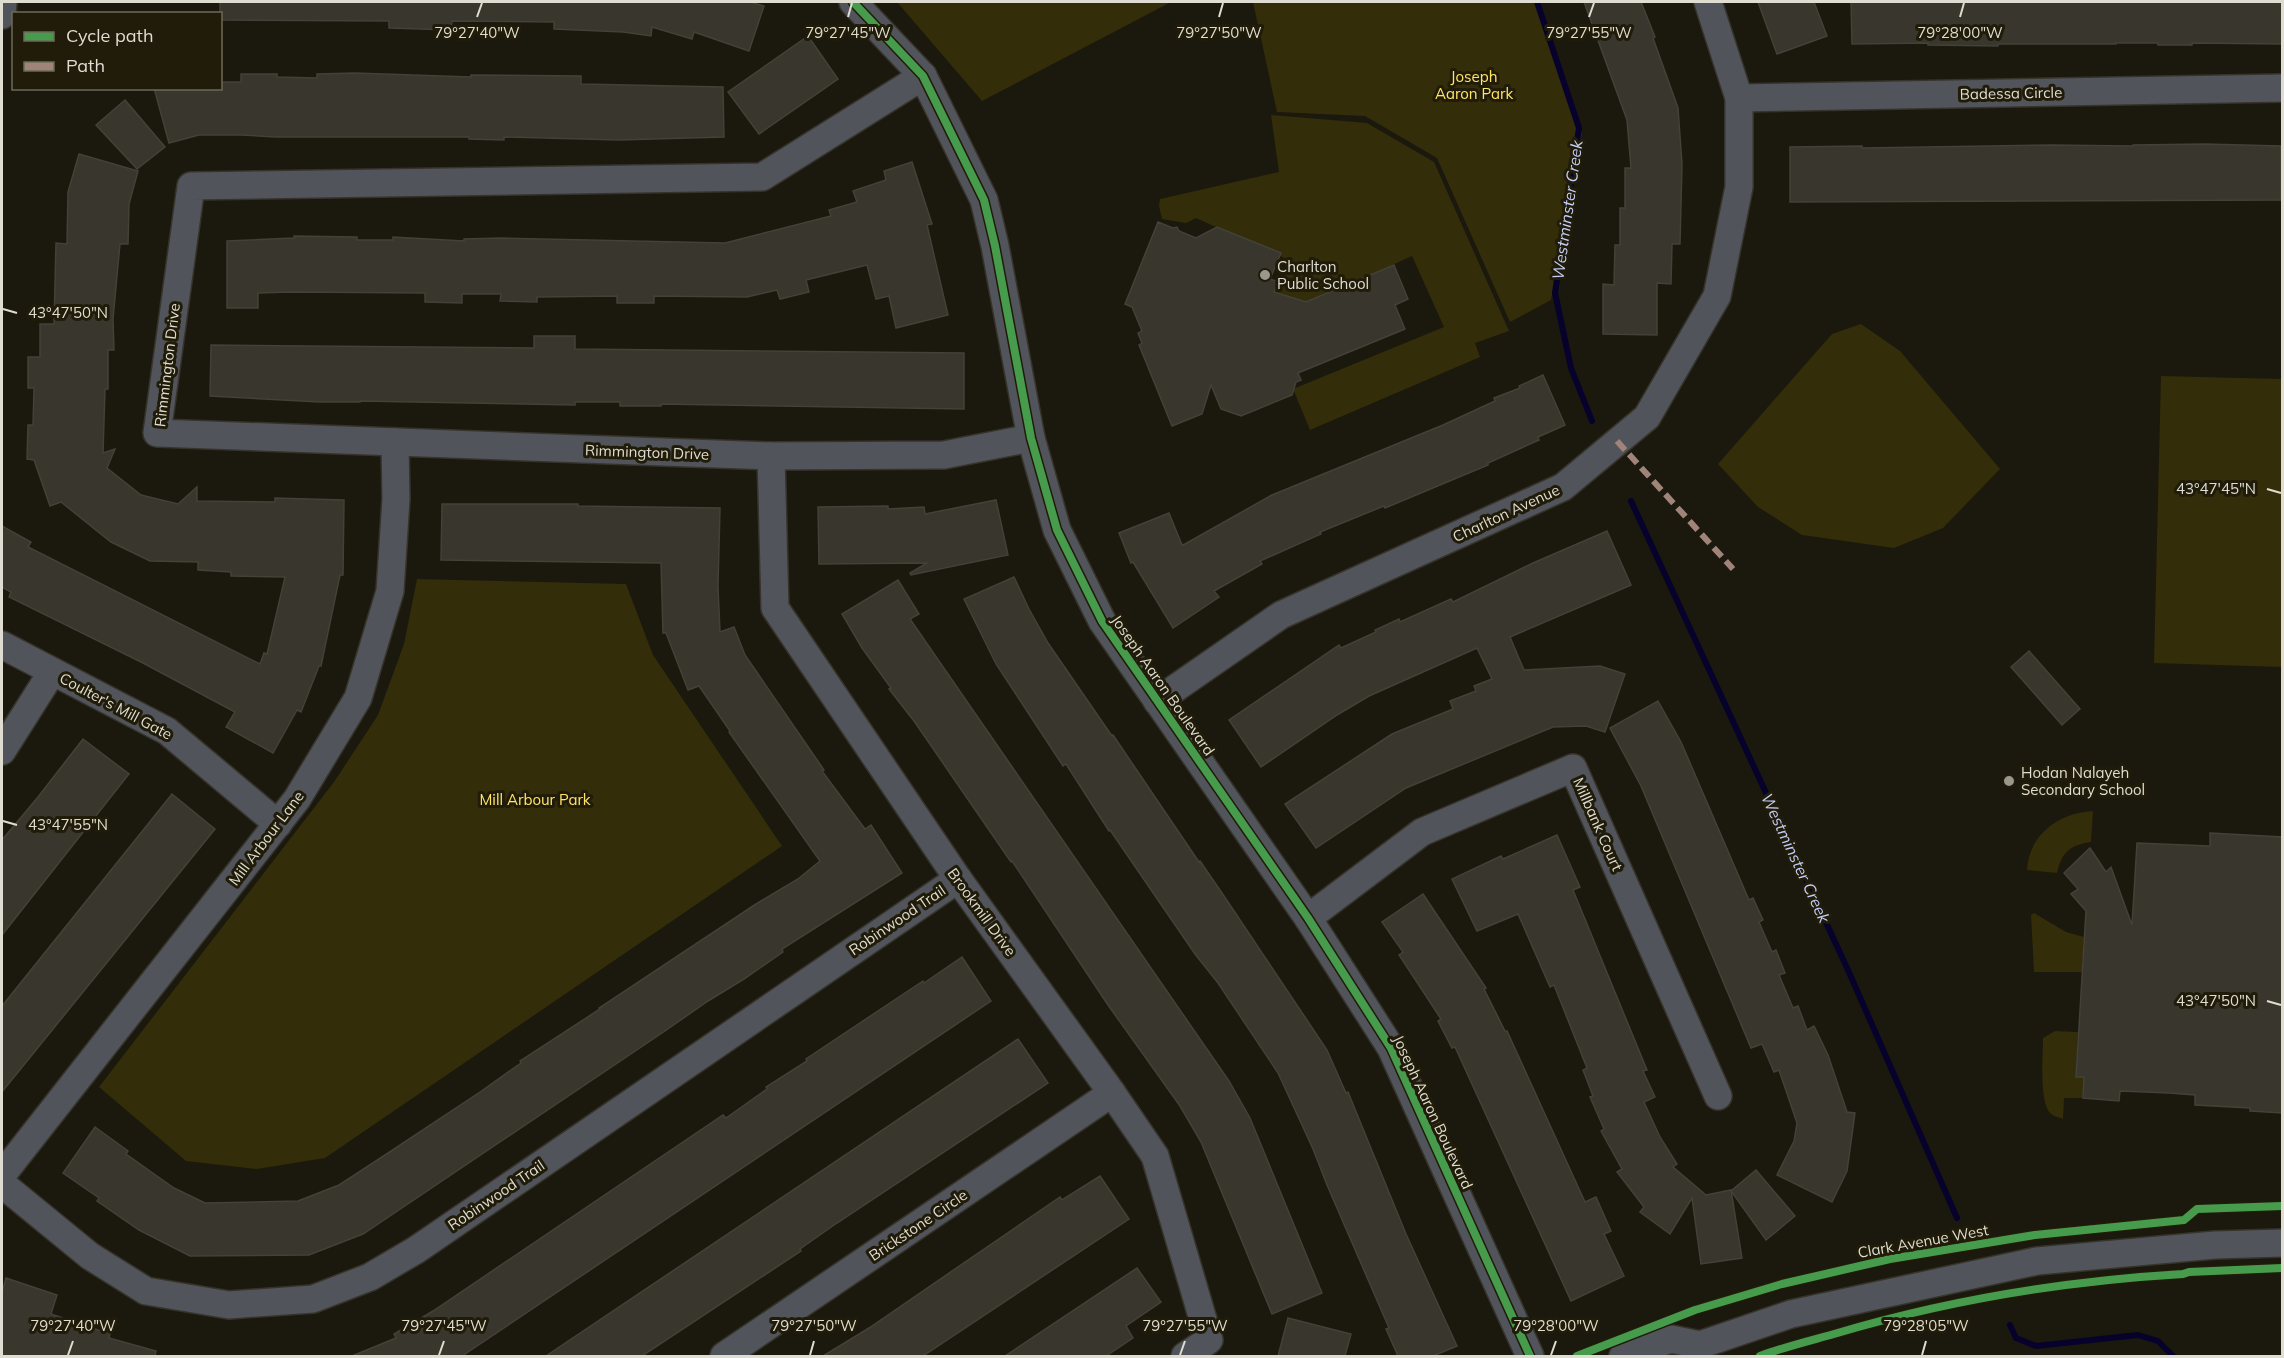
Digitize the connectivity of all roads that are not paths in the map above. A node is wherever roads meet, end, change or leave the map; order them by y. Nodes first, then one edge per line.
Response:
1 (3, 2) edge
2 (854, 2) edge
3 (1708, 2) edge
4 (2, 15) edge
5 (923, 76) junction
6 (2283, 88) edge
7 (1739, 98) junction
8 (1031, 438) junction
9 (395, 442) junction
10 (771, 456) junction
11 (2, 645) edge
12 (52, 672) junction
13 (1157, 700) junction
14 (2, 751) edge
15 (278, 824) junction
16 (958, 879) junction
17 (1308, 918) junction
18 (1112, 1093) junction
19 (1718, 1096) dead end
20 (2, 1175) edge
21 (2, 1185) edge
22 (2283, 1243) edge
23 (1696, 1351) edge
24 (724, 1356) edge
25 (1185, 1356) edge
26 (1530, 1356) edge
27 (1623, 1356) edge

1 - 4 street
2 - 5 street, Joseph Aaron Boulevard
3 - 7 street, Charlton Avenue
5 - 8 street, Joseph Aaron Boulevard
5 - 9 street, Rimmington Drive
6 - 7 street, Badessa Circle
7 - 13 street, Charlton Avenue
8 - 10 street, Rimmington Drive
8 - 13 street, Joseph Aaron Boulevard
9 - 10 street, Rimmington Drive
9 - 15 street, Mill Arbour Lane
10 - 16 street, Brookmill Drive
11 - 12 street, Coulter's Mill Gate
12 - 14 street
12 - 15 street, Coulter's Mill Gate
13 - 17 street, Joseph Aaron Boulevard
15 - 20 street, Mill Arbour Lane
16 - 18 street, Brookmill Drive
16 - 21 street, Robinwood Trail
17 - 19 street, Millbank Court
17 - 26 street, Joseph Aaron Boulevard
18 - 24 street, Brickstone Circle
18 - 25 street, Brookmill Drive
22 - 23 street
23 - 27 street

